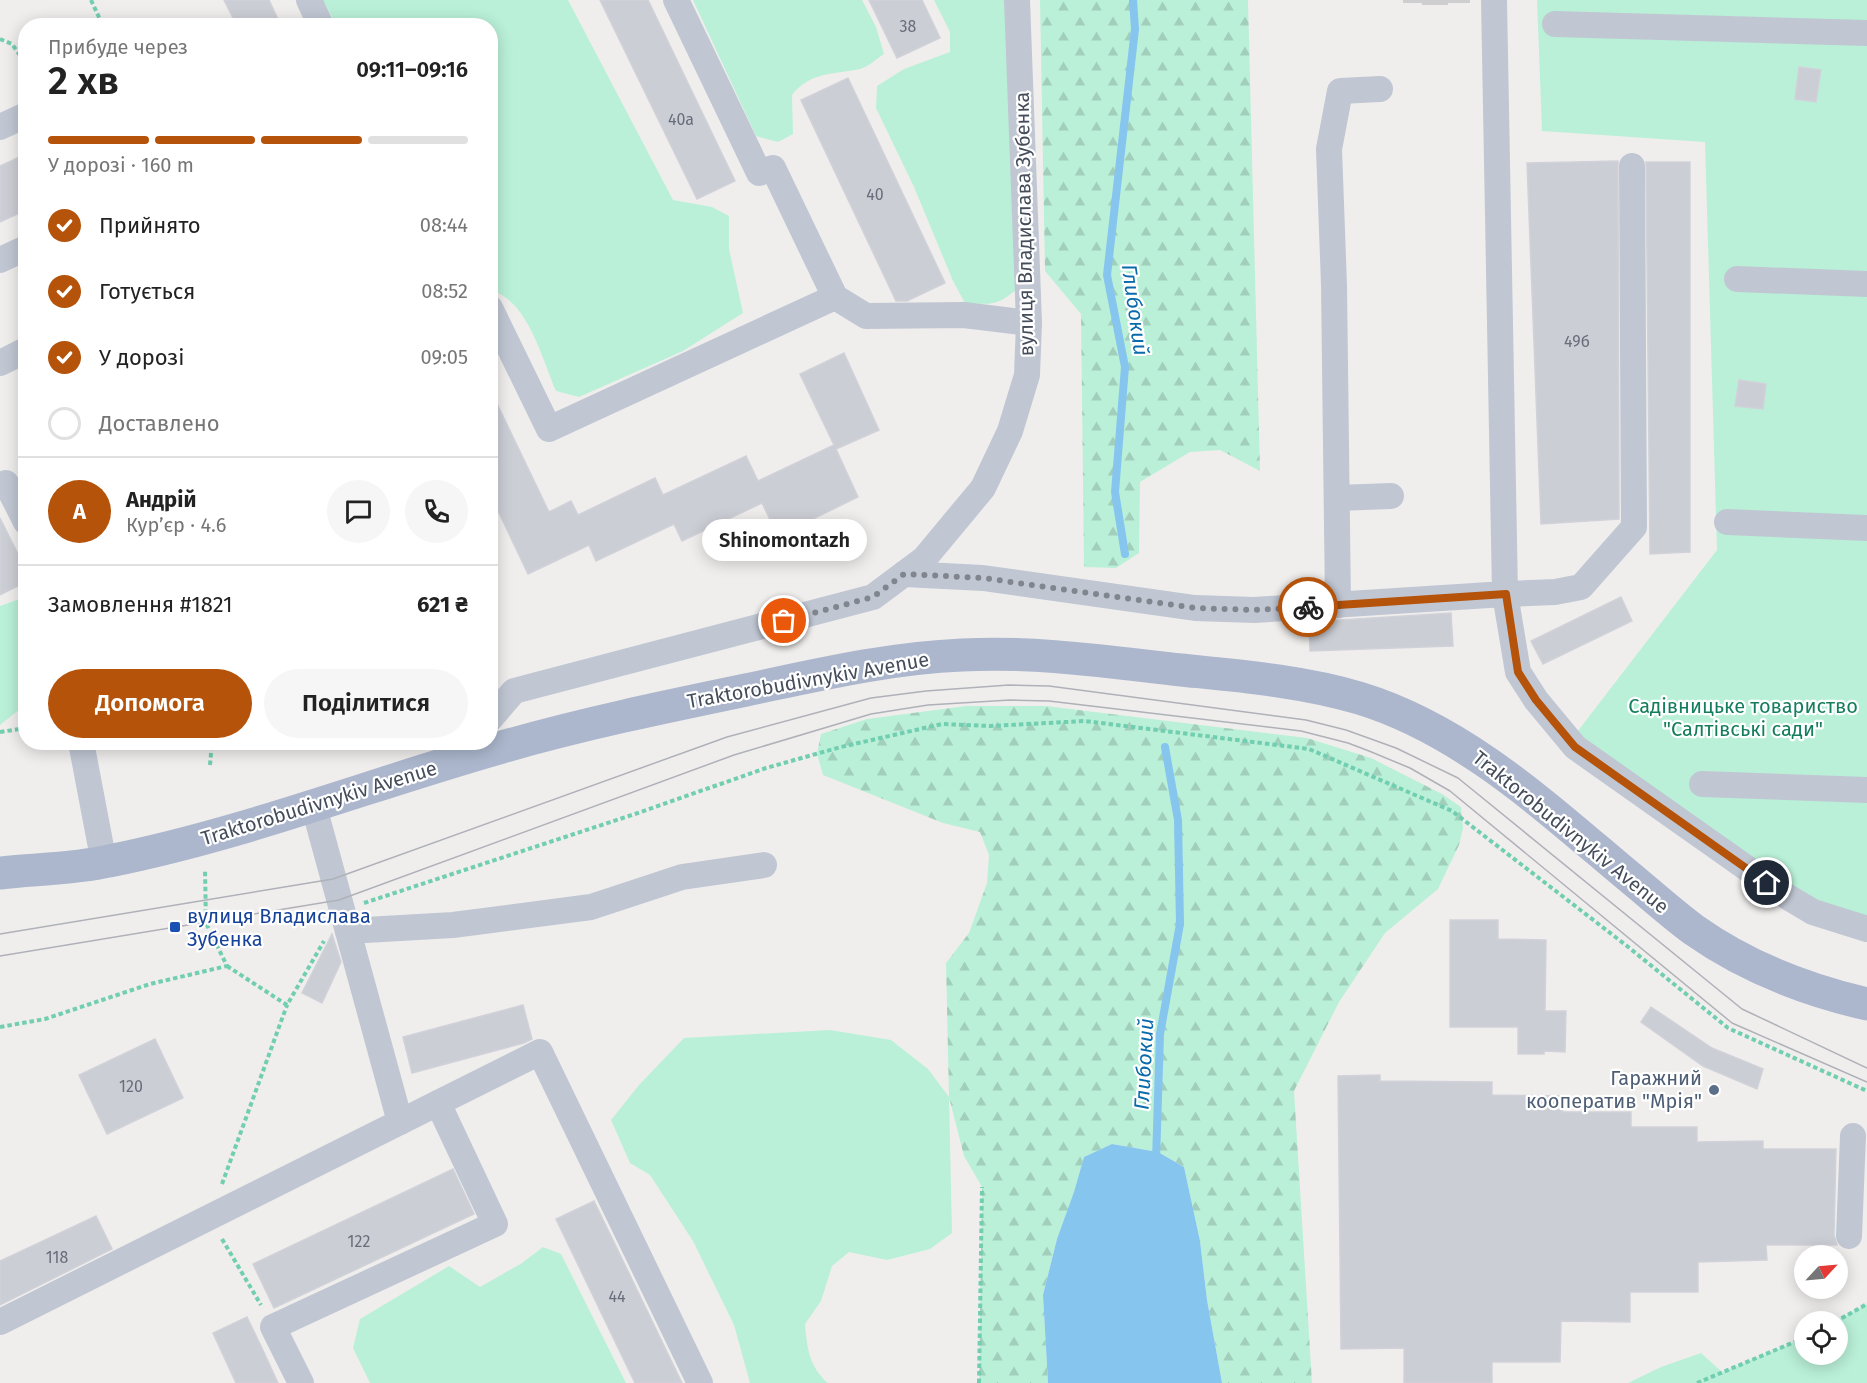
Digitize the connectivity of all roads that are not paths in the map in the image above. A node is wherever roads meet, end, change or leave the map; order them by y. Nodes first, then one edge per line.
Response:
1 (309, 0) edge
2 (676, 0) edge
3 (1017, 0) edge
4 (1494, 0) edge
5 (317, 18) edge
6 (1555, 24) dead end
7 (1867, 33) edge
8 (1380, 89) dead end
9 (18, 119) edge
10 (0, 127) edge
11 (1632, 166) dead end
12 (18, 252) edge
13 (0, 261) edge
14 (1737, 279) dead end
15 (1867, 284) edge
16 (835, 297) junction
17 (1029, 323) junction
18 (498, 324) edge
19 (18, 354) edge
20 (0, 363) edge
21 (2, 481) edge
22 (1391, 496) dead end
23 (1337, 498) junction
24 (18, 508) edge
25 (1727, 522) dead end
26 (1867, 528) edge
27 (904, 574) junction
28 (1506, 594) junction
29 (1338, 605) junction
30 (498, 710) edge
31 (498, 746) edge
32 (83, 750) edge
33 (467, 751) edge
34 (1702, 784) dead end
35 (1867, 790) edge
36 (314, 807) junction
37 (104, 862) junction
38 (764, 865) dead end
39 (0, 873) edge
40 (1867, 929) edge
41 (348, 931) junction
42 (1867, 1004) edge
43 (438, 1103) junction
44 (400, 1122) junction
45 (1853, 1136) dead end
46 (1849, 1236) dead end
47 (0, 1322) edge
48 (301, 1383) edge
49 (700, 1383) edge

1 - 5 street
2 - 16 street
3 - 17 street, вулиця Владислава Зубенка
4 - 28 street
6 - 7 street
8 - 23 street
9 - 10 street
11 - 28 street
12 - 13 street
14 - 15 street
16 - 17 street
16 - 18 street
17 - 27 street, вулиця Владислава Зубенка
19 - 20 street
21 - 24 street
22 - 23 street
23 - 29 street
25 - 26 street
27 - 29 street
27 - 30 street, вулиця Владислава Зубенка
28 - 29 street
28 - 40 street
31 - 42 main road, Traktorobudivnykiv Avenue
32 - 37 street
33 - 36 main road, Traktorobudivnykiv Avenue
34 - 35 street
36 - 37 main road, Traktorobudivnykiv Avenue
36 - 41 street
37 - 39 main road, Traktorobudivnykiv Avenue
38 - 41 street
41 - 44 street
43 - 44 street
43 - 48 street
43 - 49 street
44 - 47 street
45 - 46 street

